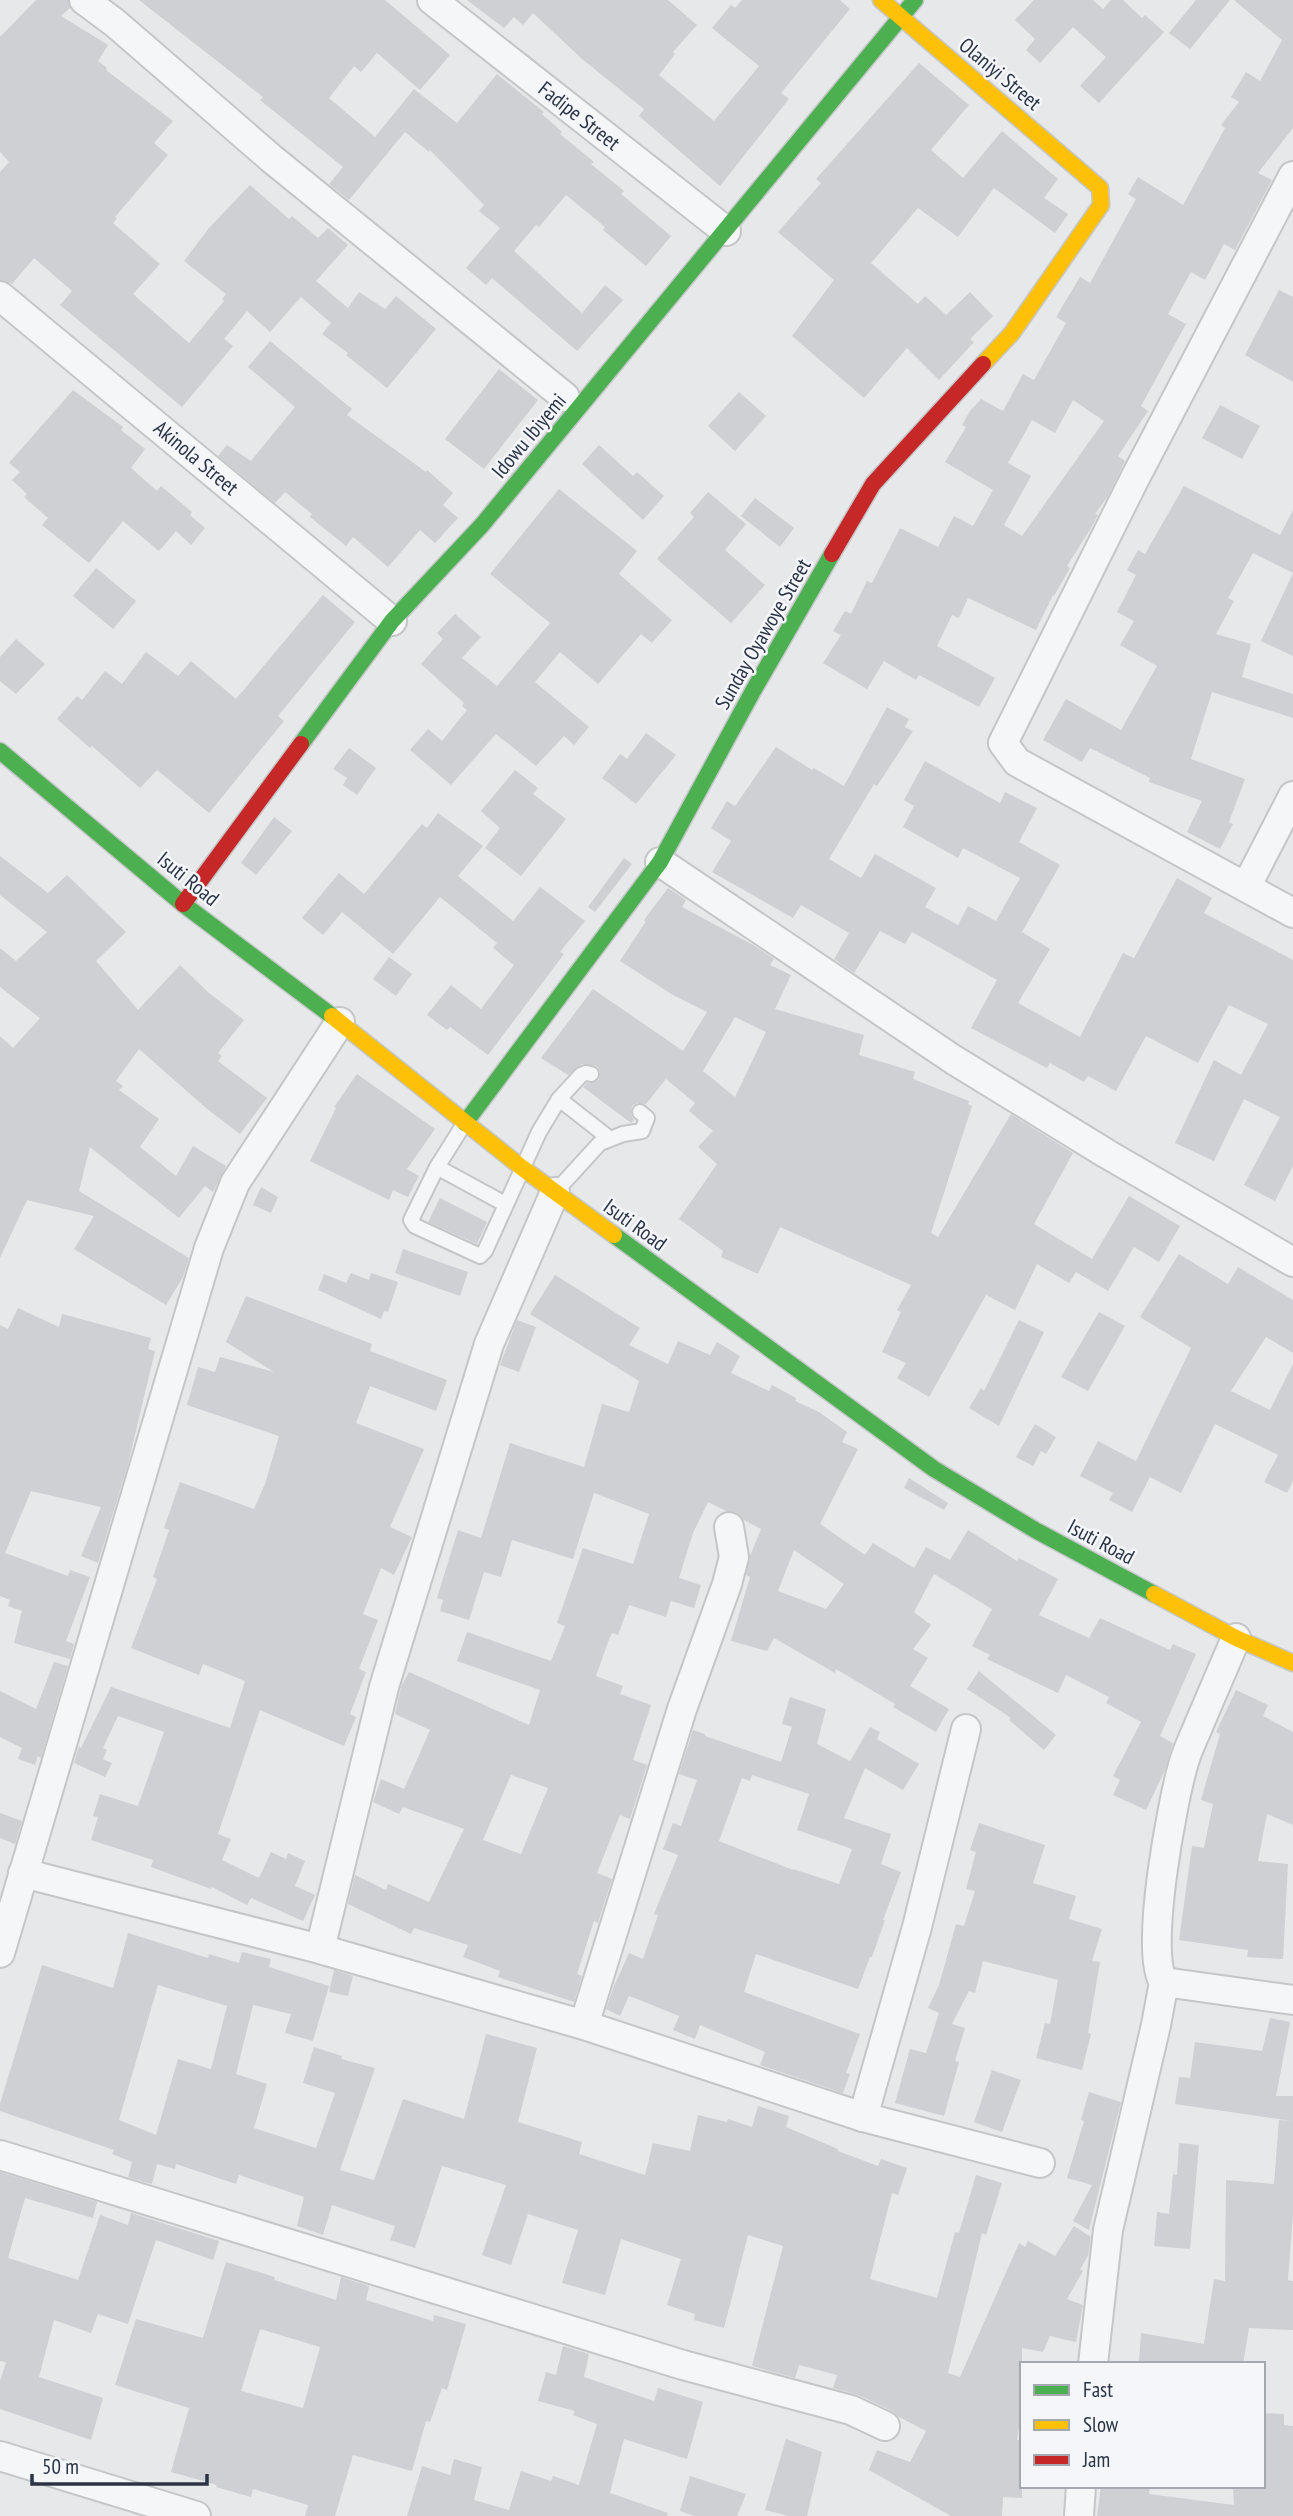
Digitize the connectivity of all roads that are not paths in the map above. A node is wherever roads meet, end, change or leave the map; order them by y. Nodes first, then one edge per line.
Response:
1 (84, 0) edge
2 (432, 0) edge
3 (881, 0) edge
4 (915, 0) edge
5 (900, 17) junction
6 (1293, 176) edge
7 (1093, 180) joint
8 (726, 232) junction
9 (0, 296) edge
10 (565, 397) dead end
11 (392, 621) junction
12 (1, 753) edge
13 (1293, 796) edge
14 (660, 862) junction
15 (1246, 887) junction
16 (183, 904) junction
17 (1293, 913) edge
18 (340, 1022) junction
19 (590, 1074) dead end
20 (559, 1099) junction
21 (640, 1112) dead end
22 (465, 1123) junction
23 (609, 1138) junction
24 (437, 1167) junction
25 (521, 1167) junction
26 (555, 1192) junction
27 (505, 1204) junction
28 (1293, 1262) edge
29 (729, 1527) dead end
30 (1236, 1638) junction
31 (1293, 1663) edge
32 (966, 1729) dead end
33 (23, 1873) junction
34 (320, 1949) junction
35 (0, 1953) edge
36 (1164, 1982) junction
37 (1293, 2000) edge
38 (584, 2025) junction
39 (863, 2116) junction
40 (0, 2155) edge
41 (1040, 2163) dead end
42 (1093, 2362) edge
43 (885, 2426) dead end
44 (0, 2456) edge
45 (1081, 2488) edge
46 (144, 2509) edge
47 (196, 2516) edge
48 (1079, 2516) edge

1 - 10 street
2 - 8 street, Fadipe Street
3 - 5 street, Olaniyi Street
4 - 5 street, Idowu Ibiyemi
5 - 7 street, Olaniyi Street
5 - 8 street, Idowu Ibiyemi
6 - 15 street
7 - 14 street, Sunday Oyawoye Street
8 - 11 street, Idowu Ibiyemi
9 - 11 street, Akinola Street
11 - 16 street, Idowu Ibiyemi
12 - 16 street, Isuti Road
13 - 15 street
14 - 22 street, Sunday Oyawoye Street
14 - 28 street
15 - 17 street
16 - 18 street, Isuti Road
18 - 22 street, Isuti Road
18 - 33 street
19 - 20 lane
20 - 23 lane
20 - 25 lane
21 - 23 lane
22 - 24 lane
22 - 25 street, Isuti Road
23 - 26 lane
24 - 27 lane
24 - 27 lane
25 - 26 street, Isuti Road
25 - 27 lane
26 - 30 street, Isuti Road
26 - 34 street
29 - 38 street
30 - 31 street, Isuti Road
30 - 36 street
32 - 39 street
33 - 34 street
33 - 35 street
34 - 38 street
36 - 37 street
36 - 42 street
38 - 39 street
39 - 41 street
40 - 43 street
44 - 46 street
45 - 48 street
46 - 47 street

